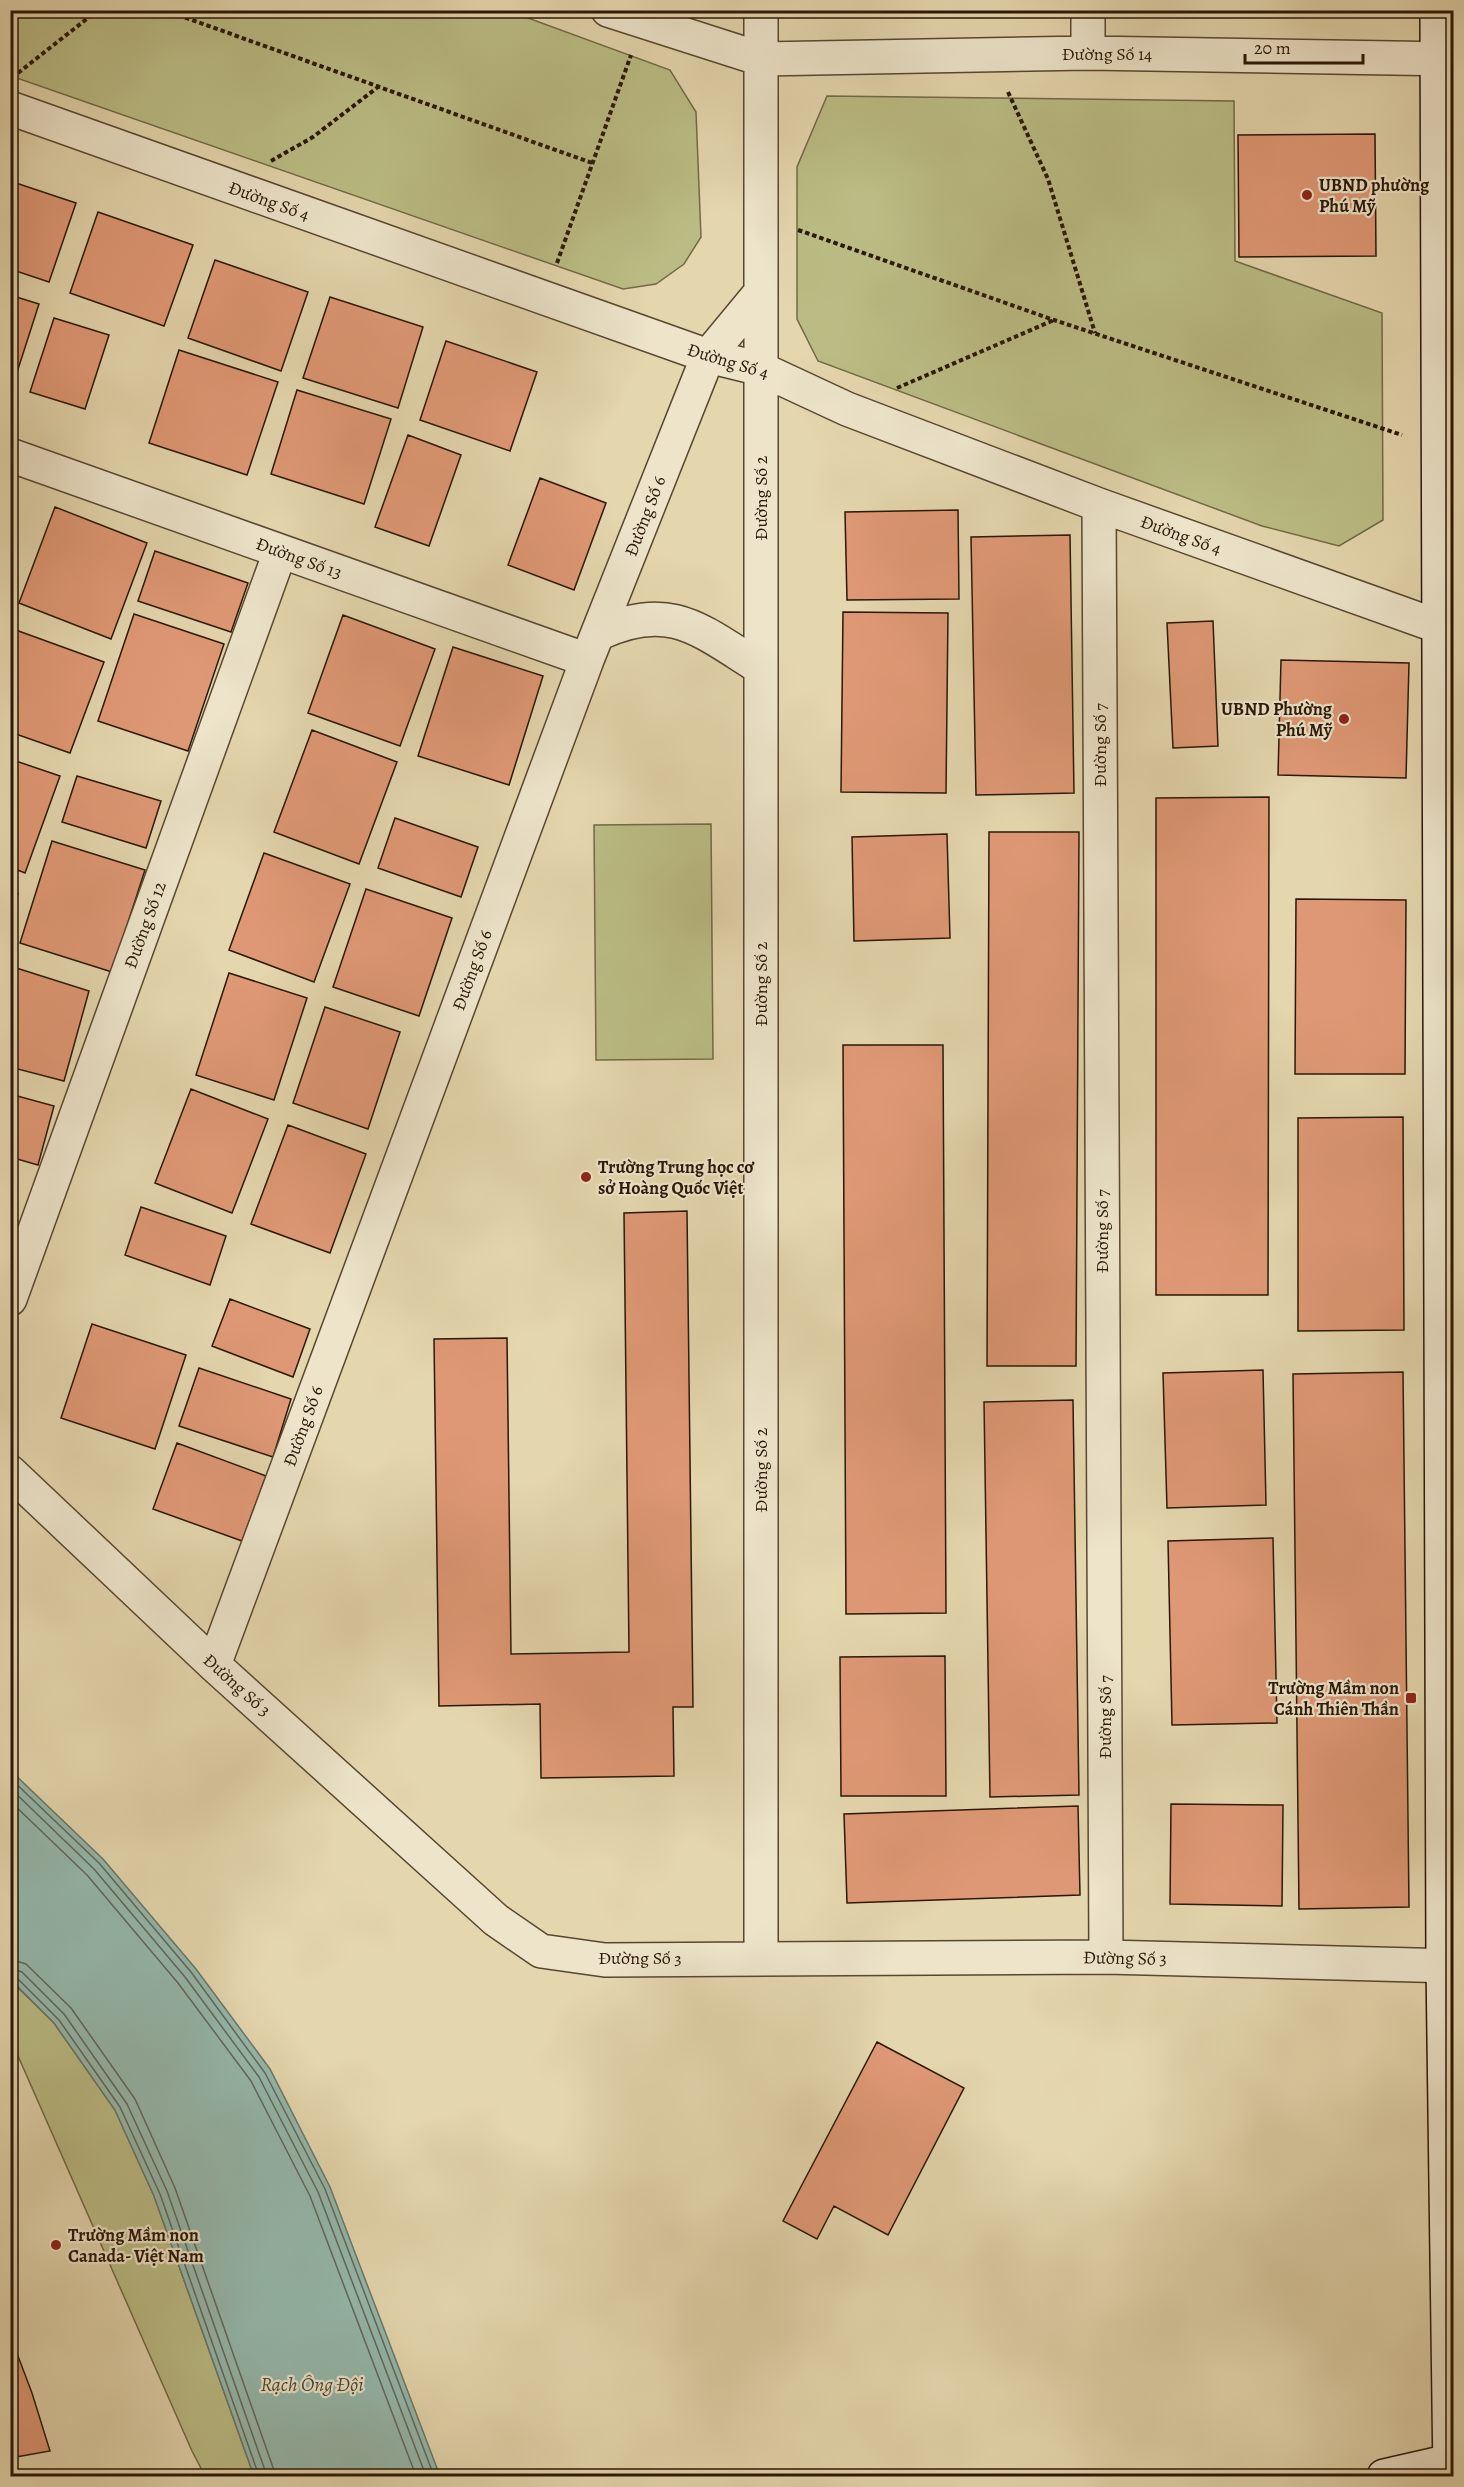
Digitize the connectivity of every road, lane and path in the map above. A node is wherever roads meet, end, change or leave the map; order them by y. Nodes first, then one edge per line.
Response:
1 (98, 10) edge
2 (164, 10) edge
3 (608, 10) edge
4 (761, 10) edge
5 (1088, 10) edge
6 (1437, 10) edge
7 (642, 23) junction
8 (1088, 53) junction
9 (991, 54) junction
10 (761, 59) junction
11 (1445, 59) edge
12 (10, 79) edge
13 (379, 87) junction
14 (10, 108) edge
15 (592, 163) junction
16 (230, 186) junction
17 (761, 216) junction
18 (761, 292) junction
19 (544, 298) junction
20 (1054, 320) junction
21 (1095, 334) junction
22 (708, 356) junction
23 (761, 369) junction
24 (847, 409) junction
25 (1438, 447) junction
26 (10, 455) edge
27 (1099, 505) junction
28 (280, 552) junction
29 (1440, 627) junction
30 (593, 647) junction
31 (761, 668) junction
32 (10, 1299) edge
33 (10, 1472) edge
34 (214, 1665) junction
35 (1106, 1957) junction
36 (761, 1958) junction
37 (1448, 1966) edge
38 (1451, 2465) edge
39 (1384, 2476) edge

1 - 12 path
2 - 13 path
3 - 7 street, Đường Số 14
4 - 10 street, Đường Số 2
5 - 8 street
6 - 11 street
7 - 10 street, Đường Số 14
7 - 15 path
8 - 9 street, Đường Số 14
8 - 11 street, Đường Số 14
9 - 10 street, Đường Số 14
9 - 21 path
10 - 17 street, Đường Số 2
11 - 25 street
13 - 15 path
13 - 16 path
14 - 16 street, Đường Số 4
15 - 19 path
16 - 19 street, Đường Số 4
17 - 18 street, Đường Số 2
17 - 20 path
18 - 22 street, Đường Số 6
18 - 23 street, Đường Số 2
19 - 22 street, Đường Số 4
20 - 21 path
20 - 24 path
21 - 25 path
22 - 23 street, Đường Số 4
22 - 30 street, Đường Số 6
23 - 24 street, Đường Số 4
23 - 31 street, Đường Số 2
24 - 27 street, Đường Số 4
25 - 29 street
26 - 28 street, Đường Số 13
27 - 29 street, Đường Số 4
27 - 35 street, Đường Số 7
28 - 30 street, Đường Số 13
28 - 32 street, Đường Số 12
29 - 37 street
30 - 31 street
30 - 34 street, Đường Số 6
31 - 36 street, Đường Số 2
33 - 34 street, Đường Số 3
34 - 36 street, Đường Số 3
35 - 36 street, Đường Số 3
35 - 37 street, Đường Số 3
37 - 38 street
38 - 39 street

